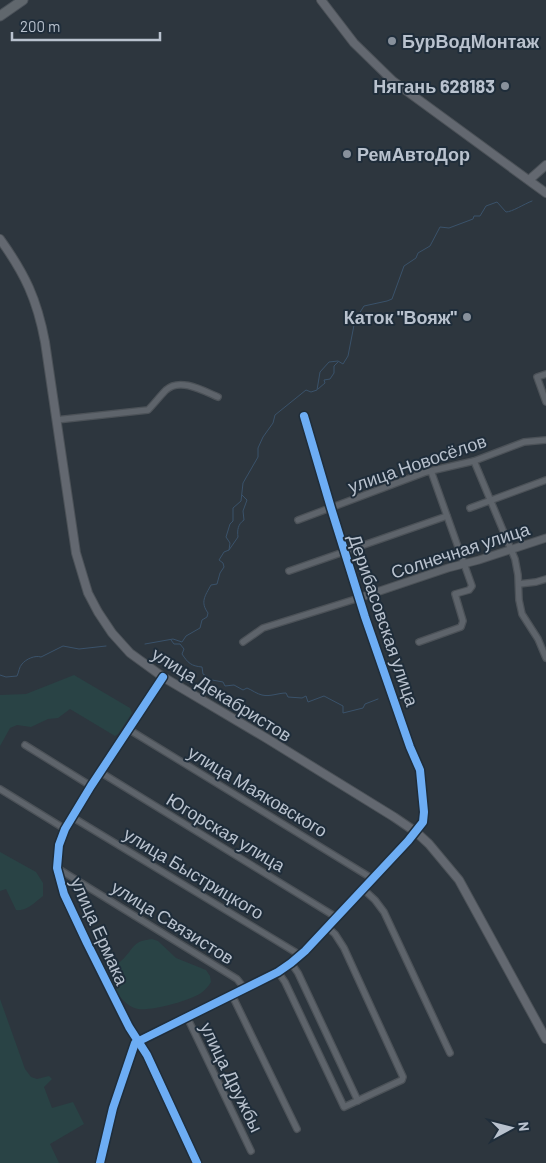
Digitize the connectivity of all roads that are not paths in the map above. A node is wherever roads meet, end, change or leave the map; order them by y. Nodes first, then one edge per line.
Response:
1 (15, 0) edge
2 (23, 0) edge
3 (321, 0) edge
4 (4, 13) edge
5 (546, 165) edge
6 (529, 180) junction
7 (546, 193) edge
8 (0, 239) edge
9 (546, 374) edge
10 (218, 397) dead end
11 (546, 402) edge
12 (304, 416) dead end
13 (56, 420) junction
14 (546, 440) edge
15 (474, 461) junction
16 (431, 471) junction
17 (546, 480) edge
18 (490, 500) junction
19 (331, 508) junction
20 (470, 508) dead end
21 (447, 516) junction
22 (298, 520) dead end
23 (546, 538) edge
24 (512, 550) junction
25 (345, 552) junction
26 (465, 564) junction
27 (289, 571) dead end
28 (546, 579) edge
29 (518, 584) junction
30 (359, 598) junction
31 (243, 642) dead end
32 (419, 642) dead end
33 (546, 658) edge
34 (163, 677) junction
35 (128, 729) junction
36 (25, 745) dead end
37 (100, 772) junction
38 (91, 786) junction
39 (0, 789) edge
40 (72, 817) junction
41 (65, 829) junction
42 (416, 832) junction
43 (57, 868) junction
44 (373, 878) junction
45 (363, 889) junction
46 (336, 917) junction
47 (327, 927) junction
48 (300, 956) junction
49 (291, 963) junction
50 (278, 972) junction
51 (245, 989) junction
52 (232, 995) junction
53 (187, 1017) junction
54 (546, 1039) edge
55 (138, 1040) junction
56 (450, 1053) dead end
57 (358, 1101) junction
58 (297, 1130) dead end
59 (251, 1151) dead end
60 (100, 1163) edge
61 (197, 1163) edge

1 - 4 main road
2 - 4 main road
3 - 6 main road
5 - 6 main road
6 - 7 main road
8 - 13 main road, улица Декабристов
9 - 11 street
10 - 13 street
12 - 19 street, Дерибасовская улица
13 - 34 main road, улица Декабристов
14 - 15 street, улица Новосёлов
15 - 16 street, улица Новосёлов
15 - 18 street
16 - 19 street, улица Новосёлов
16 - 21 street
17 - 18 street
18 - 20 street
18 - 24 street
19 - 22 street, улица Новосёлов
19 - 25 street, Дерибасовская улица
21 - 25 street
21 - 26 street
23 - 24 street, Солнечная улица
24 - 26 street, Солнечная улица
24 - 29 street
25 - 27 street
25 - 30 street, Дерибасовская улица
26 - 30 street, Солнечная улица
26 - 32 street
28 - 29 street
29 - 33 street
30 - 31 street, Солнечная улица
30 - 42 street, Дерибасовская улица
34 - 35 street, улица Ермака
34 - 42 main road, улица Декабристов
35 - 37 street, улица Ермака
35 - 44 street, улица Маяковского
36 - 38 street
37 - 38 street, улица Ермака
37 - 46 street, Югорская улица
38 - 40 street, улица Ермака
39 - 41 street
40 - 41 street, улица Ермака
40 - 48 street, улица Быстрицкого
41 - 43 street, улица Ермака
42 - 44 street
42 - 54 main road, улица Декабристов
43 - 51 street, улица Связистов
43 - 55 street, улица Ермака
44 - 45 street
45 - 46 street
45 - 56 street
46 - 47 street
47 - 48 street
47 - 57 street
48 - 49 street
49 - 50 street
49 - 57 street
50 - 51 street
50 - 57 street
51 - 52 street
52 - 53 street
52 - 58 street
53 - 55 street
53 - 59 street, улица Дружбы
55 - 60 street
55 - 61 street, улица Ермака

